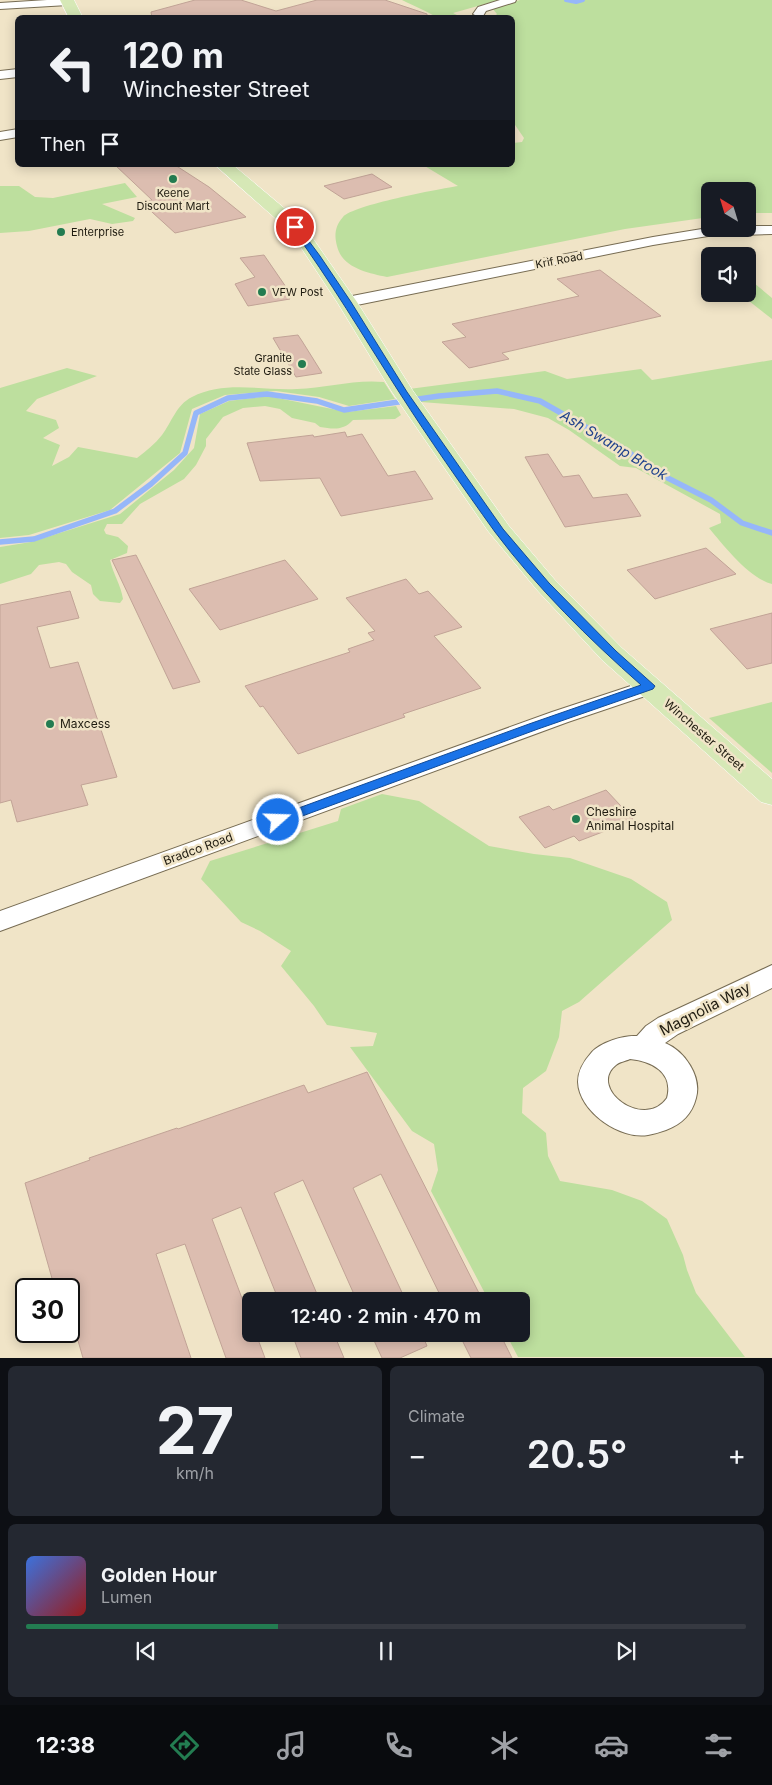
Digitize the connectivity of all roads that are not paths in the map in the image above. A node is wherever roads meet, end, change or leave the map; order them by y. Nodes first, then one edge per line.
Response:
1 (511, 0) edge
2 (67, 1) edge
3 (0, 6) edge
4 (479, 14) dead end
5 (74, 15) edge
6 (15, 73) edge
7 (0, 75) edge
8 (15, 134) edge
9 (0, 136) edge
10 (226, 167) edge
11 (772, 230) edge
12 (347, 302) junction
13 (649, 686) junction
14 (772, 795) edge
15 (0, 921) edge
16 (772, 976) edge
17 (644, 1048) dead end

1 - 4 street
2 - 3 street
2 - 5 main road
6 - 7 street
8 - 9 street
10 - 12 main road, Winchester Street
11 - 12 street, Krif Road
12 - 13 main road, Winchester Street
13 - 14 main road, Winchester Street
13 - 15 street, Bradco Road
16 - 17 street, Magnolia Way

